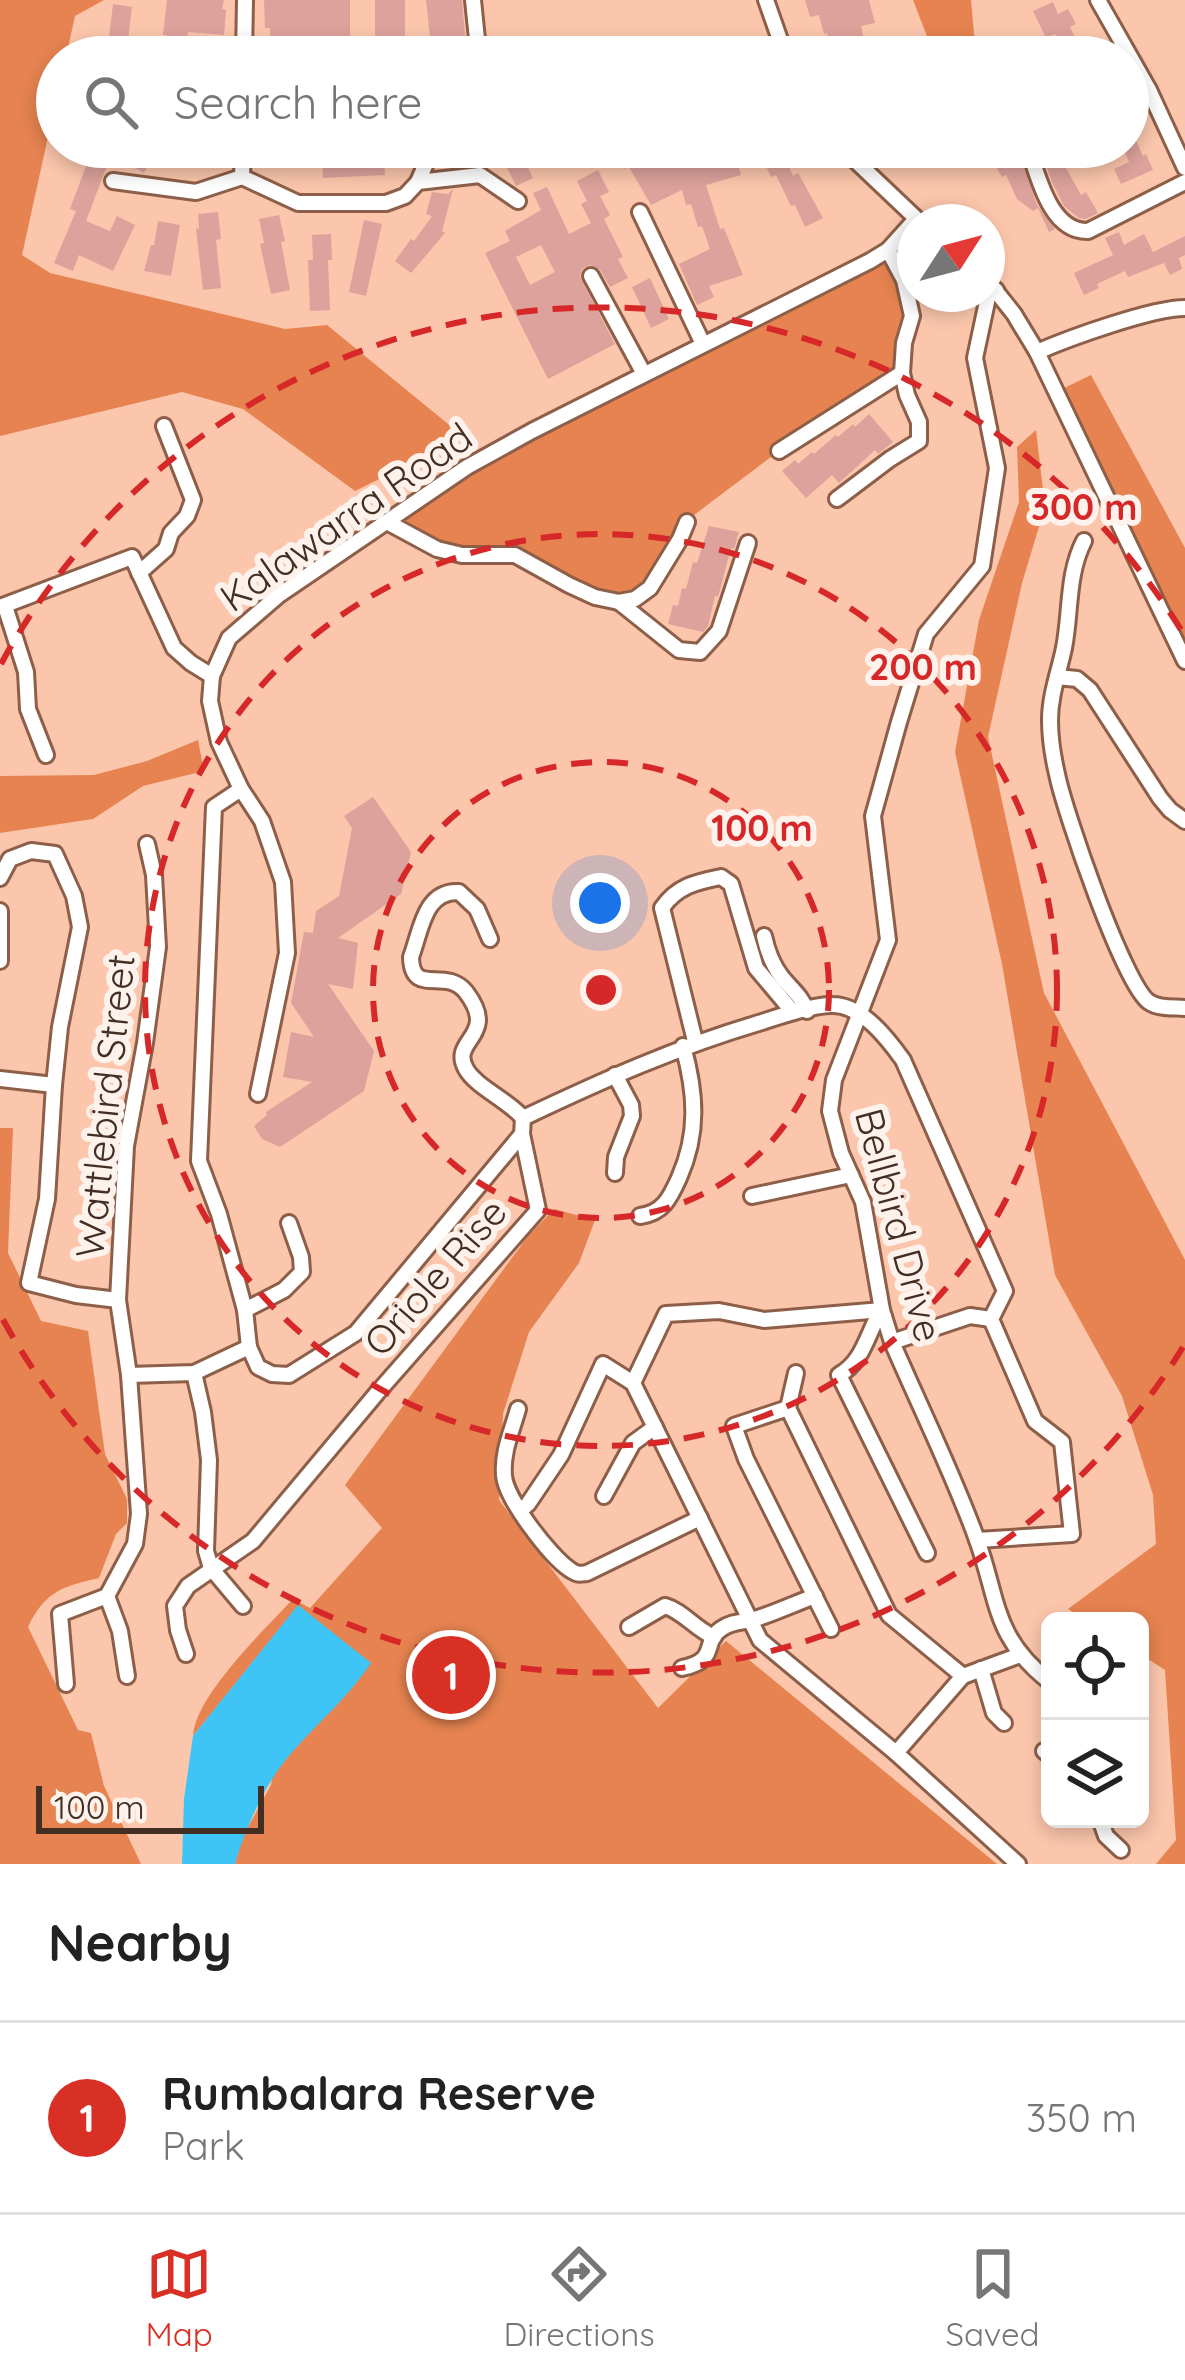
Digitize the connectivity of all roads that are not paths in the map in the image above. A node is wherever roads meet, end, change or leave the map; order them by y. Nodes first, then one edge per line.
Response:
1 (244, 0) edge
2 (473, 0) edge
3 (766, 0) edge
4 (1098, 0) edge
5 (244, 36) edge
6 (477, 36) edge
7 (779, 36) edge
8 (1118, 36) edge
9 (1149, 92) edge
10 (242, 168) edge
11 (424, 168) edge
12 (863, 168) edge
13 (1036, 168) edge
14 (1185, 168) edge
15 (242, 178) junction
16 (113, 181) dead end
17 (418, 182) junction
18 (1185, 182) edge
19 (518, 201) dead end
20 (901, 204) edge
21 (640, 212) dead end
22 (897, 241) edge
23 (888, 250) junction
24 (591, 276) dead end
25 (1005, 305) edge
26 (1185, 308) edge
27 (985, 312) edge
28 (703, 344) junction
29 (1037, 352) junction
30 (902, 373) junction
31 (644, 374) junction
32 (164, 426) dead end
33 (779, 452) dead end
34 (837, 499) dead end
35 (387, 522) junction
36 (687, 522) dead end
37 (1084, 541) dead end
38 (748, 543) dead end
39 (139, 573) junction
40 (619, 602) junction
41 (3, 606) edge
42 (1185, 661) edge
43 (212, 676) junction
44 (1057, 676) junction
45 (46, 755) dead end
46 (241, 789) junction
47 (1185, 821) edge
48 (147, 844) dead end
49 (0, 878) edge
50 (0, 911) edge
51 (764, 936) dead end
52 (490, 939) dead end
53 (0, 961) edge
54 (1185, 1007) edge
55 (800, 1011) junction
56 (858, 1014) junction
57 (689, 1044) junction
58 (616, 1075) junction
59 (0, 1078) edge
60 (54, 1085) junction
61 (258, 1094) dead end
62 (522, 1126) junction
63 (615, 1173) dead end
64 (851, 1175) junction
65 (752, 1196) dead end
66 (640, 1216) dead end
67 (289, 1223) dead end
68 (118, 1300) junction
69 (245, 1310) junction
70 (883, 1314) junction
71 (992, 1319) junction
72 (892, 1342) junction
73 (249, 1347) junction
74 (194, 1373) junction
75 (796, 1373) dead end
76 (129, 1375) junction
77 (633, 1383) junction
78 (788, 1408) junction
79 (518, 1409) dead end
80 (655, 1427) junction
81 (604, 1496) dead end
82 (521, 1510) junction
83 (700, 1518) junction
84 (977, 1540) junction
85 (927, 1553) dead end
86 (211, 1568) junction
87 (107, 1596) junction
88 (814, 1596) junction
89 (243, 1606) dead end
90 (752, 1621) junction
91 (629, 1627) dead end
92 (831, 1629) dead end
93 (714, 1637) junction
94 (186, 1654) dead end
95 (1020, 1654) junction
96 (682, 1669) dead end
97 (981, 1670) junction
98 (1041, 1674) edge
99 (127, 1676) dead end
100 (963, 1676) junction
101 (66, 1684) dead end
102 (1004, 1723) dead end
103 (896, 1753) junction
104 (1103, 1828) edge
105 (1121, 1850) dead end
106 (1018, 1864) edge

1 - 5 street
2 - 6 street
3 - 7 street
4 - 8 street
9 - 14 street
10 - 15 street
11 - 17 street
12 - 20 street
13 - 18 street
15 - 16 street
15 - 17 street
17 - 19 street
21 - 28 street
22 - 23 street, Kalawarra Road
23 - 28 street, Kalawarra Road
23 - 30 street
24 - 31 street
25 - 29 street
26 - 29 street
27 - 56 street, Bellbird Drive
28 - 31 street, Kalawarra Road
29 - 42 street
30 - 33 street
30 - 34 street
31 - 35 street, Kalawarra Road
32 - 39 street
35 - 40 street
35 - 43 street, Kalawarra Road
36 - 40 street
37 - 44 street
38 - 40 street
39 - 41 street
39 - 43 street
41 - 45 street
43 - 46 street
44 - 47 street
44 - 54 street
46 - 61 street
46 - 69 street
48 - 68 street, Wattlebird Street
49 - 60 street
50 - 53 street
51 - 55 street
52 - 62 street
55 - 56 street
55 - 57 street
55 - 57 street
56 - 64 street, Bellbird Drive
56 - 71 street
57 - 58 street
57 - 66 street
58 - 62 street
58 - 63 street
59 - 60 street
60 - 68 street
62 - 73 street
62 - 86 street, Oriole Rise
64 - 65 street
64 - 70 street, Bellbird Drive
67 - 69 street
68 - 76 street, Wattlebird Street
69 - 73 street
70 - 72 street, Bellbird Drive
70 - 77 street
70 - 85 street
71 - 72 street
71 - 84 street
72 - 84 street, Bellbird Drive
73 - 74 street
74 - 76 street
74 - 86 street
75 - 78 street
76 - 87 street, Wattlebird Street
77 - 80 street
77 - 82 street
78 - 88 street
78 - 100 street
79 - 82 street
80 - 81 street
80 - 83 street
82 - 83 street
83 - 90 street
84 - 95 street, Bellbird Drive
86 - 89 street
86 - 94 street
87 - 99 street
87 - 101 street
88 - 90 street
88 - 92 street
90 - 93 street
90 - 103 street
91 - 93 street
93 - 96 street
95 - 97 street
95 - 98 street, Bellbird Drive
97 - 100 street
97 - 102 street
100 - 103 street
103 - 106 street
104 - 105 street

